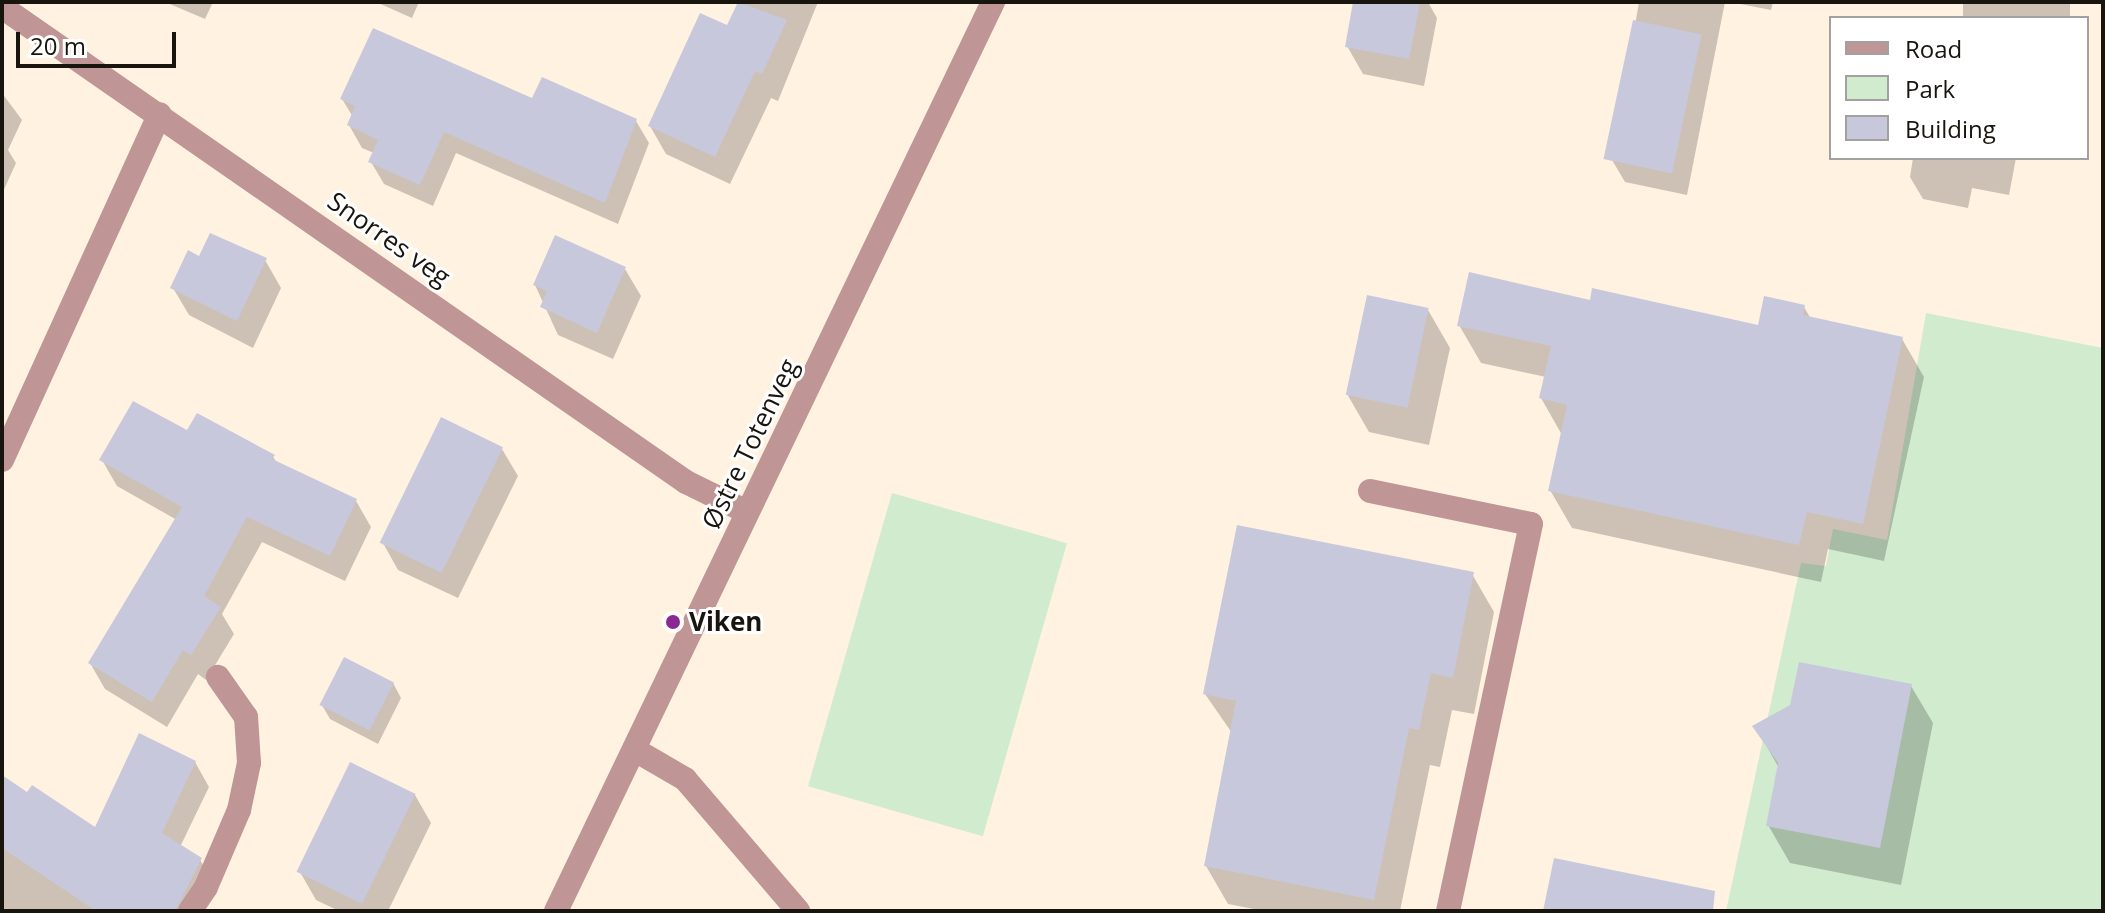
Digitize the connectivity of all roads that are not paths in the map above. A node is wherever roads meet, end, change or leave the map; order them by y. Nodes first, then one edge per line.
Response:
1 (993, 2) edge
2 (2, 7) edge
3 (160, 114) junction
4 (2, 460) edge
5 (1370, 491) dead end
6 (747, 512) junction
7 (218, 677) dead end
8 (635, 750) junction
9 (190, 911) edge
10 (556, 911) edge
11 (798, 911) edge
12 (1448, 911) edge

1 - 6 street, Østre Totenveg
2 - 3 street, Snorres veg
3 - 4 street
3 - 6 street, Snorres veg
5 - 12 street
6 - 8 street, Østre Totenveg
7 - 9 street
8 - 10 street, Østre Totenveg
8 - 11 street

